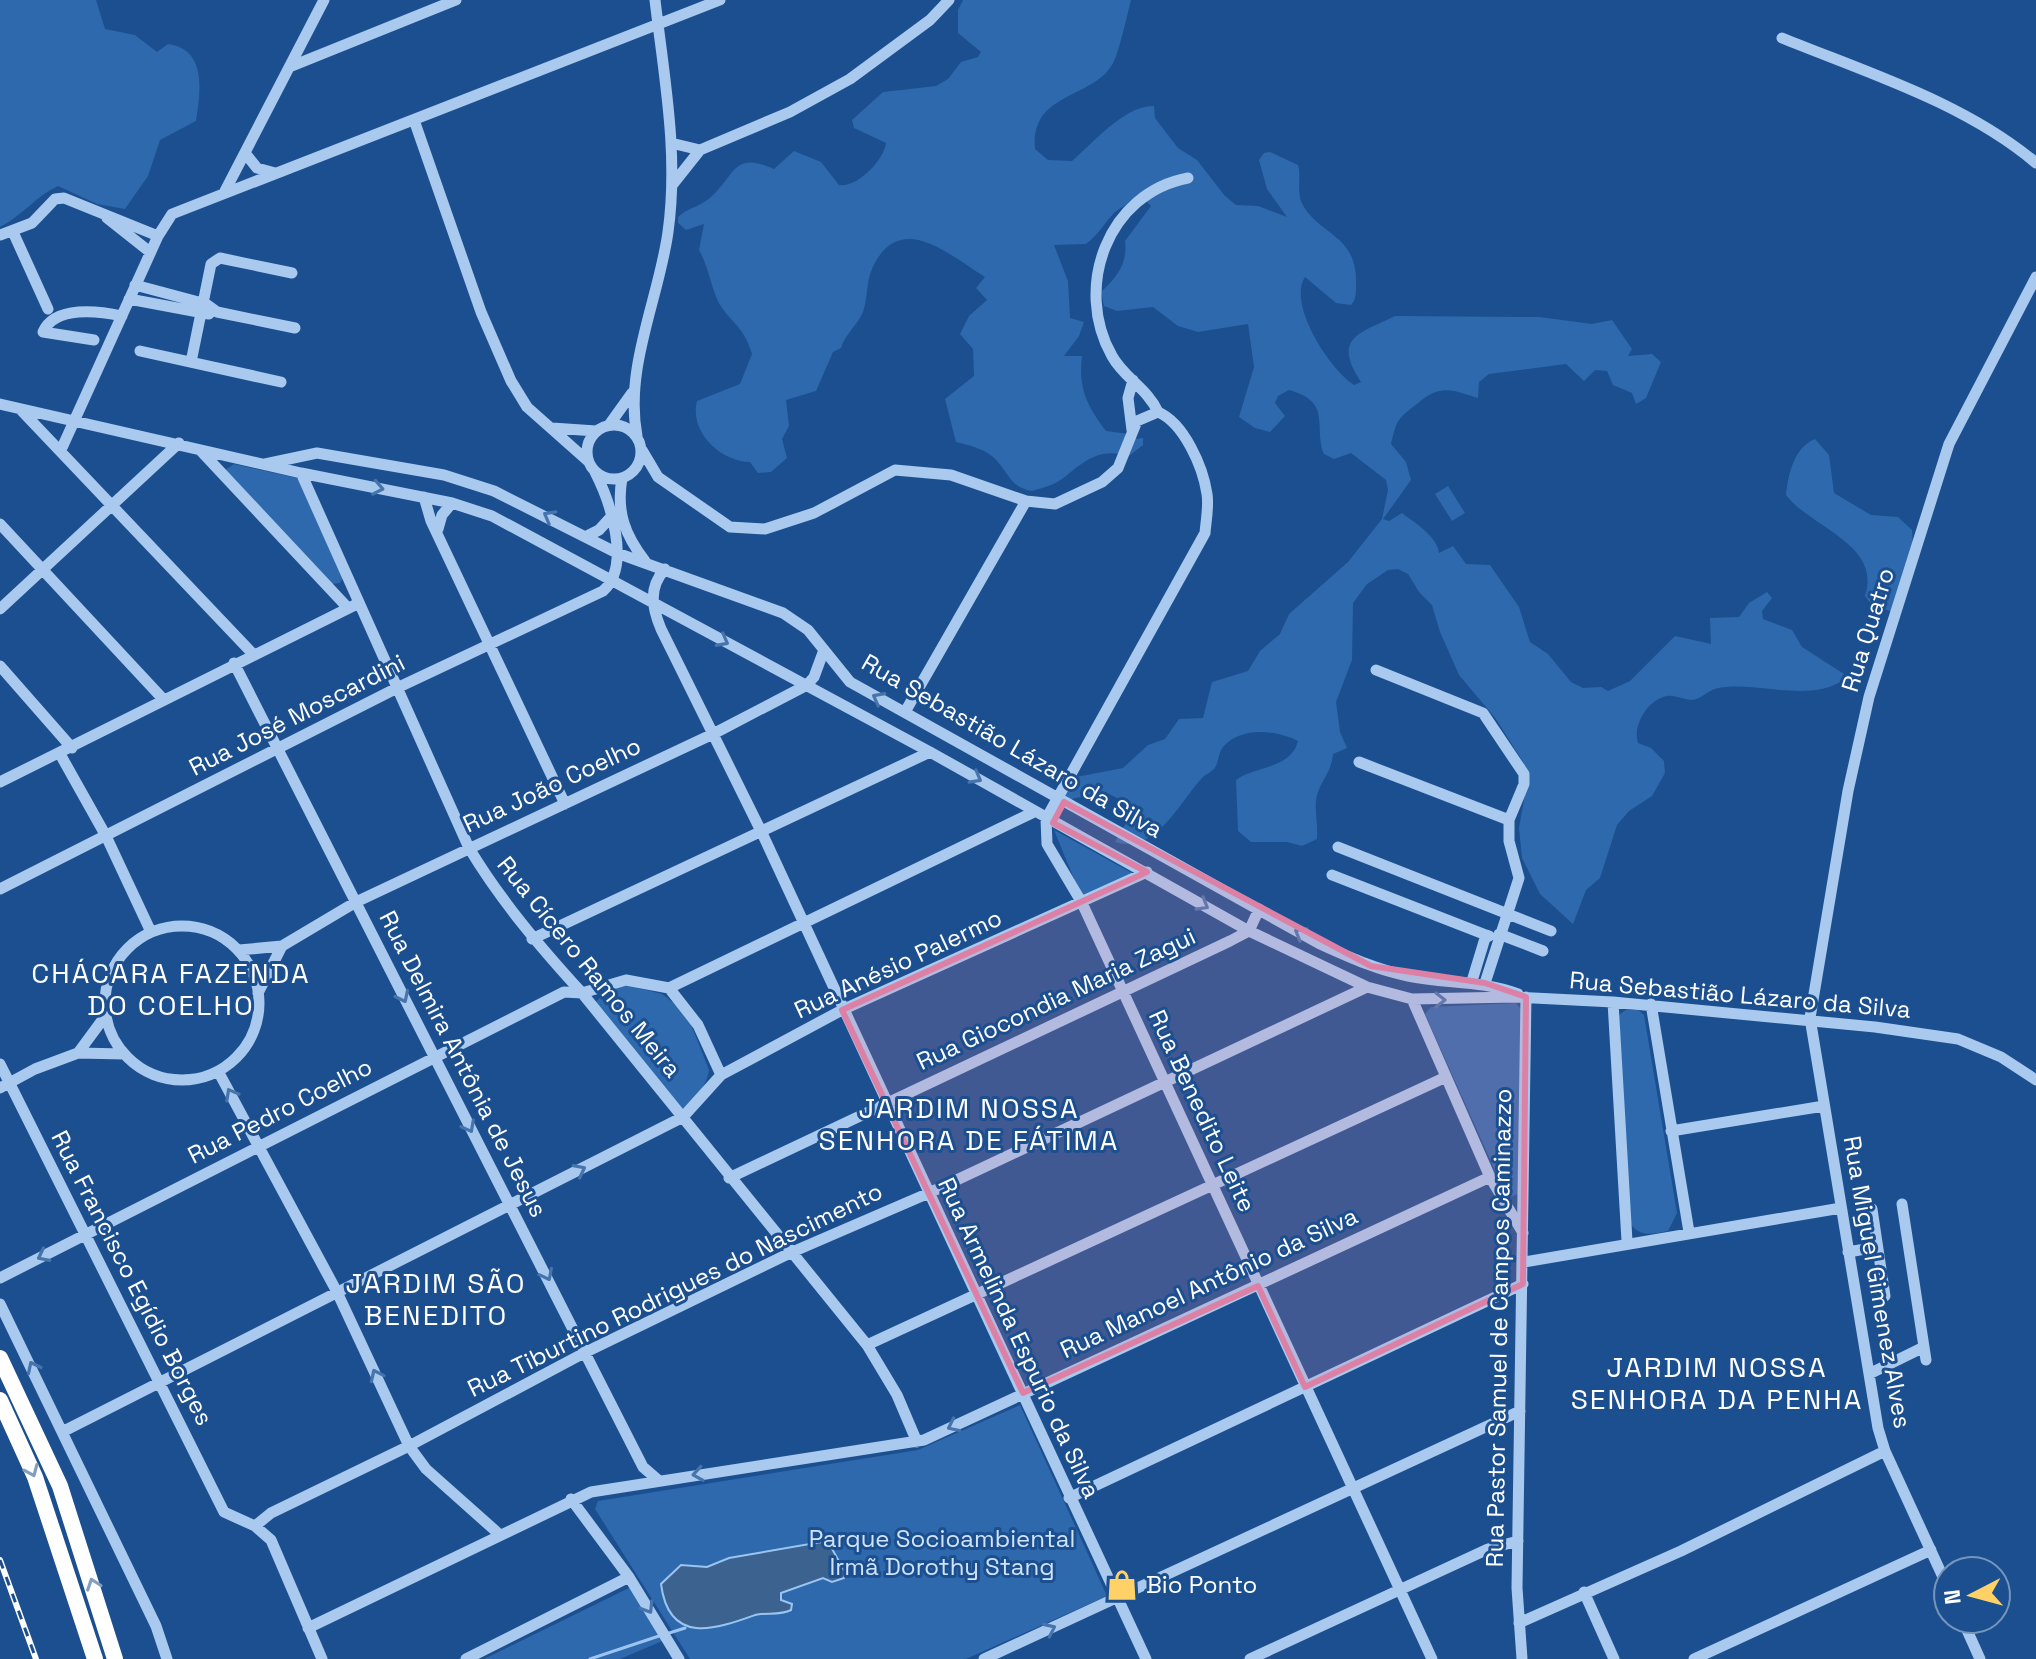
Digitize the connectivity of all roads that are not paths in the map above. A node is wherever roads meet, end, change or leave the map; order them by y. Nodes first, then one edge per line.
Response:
1 (324, 0) edge
2 (456, 0) edge
3 (655, 0) edge
4 (720, 0) edge
5 (949, 0) edge
6 (658, 24) junction
7 (1782, 38) dead end
8 (292, 66) junction
9 (414, 120) junction
10 (671, 143) junction
11 (700, 150) junction
12 (245, 153) junction
13 (2036, 163) edge
14 (276, 173) junction
15 (1188, 178) dead end
16 (673, 184) junction
17 (225, 191) junction
18 (106, 218) junction
19 (13, 232) junction
20 (0, 235) edge
21 (158, 236) junction
22 (150, 252) junction
23 (292, 273) dead end
24 (2036, 277) edge
25 (135, 285) junction
26 (129, 299) junction
27 (48, 309) dead end
28 (204, 310) junction
29 (122, 316) junction
30 (295, 328) dead end
31 (94, 340) dead end
32 (140, 351) dead end
33 (191, 362) junction
34 (1133, 380) junction
35 (281, 382) dead end
36 (634, 389) junction
37 (0, 404) edge
38 (20, 408) junction
39 (1158, 412) junction
40 (77, 419) junction
41 (609, 425) junction
42 (548, 427) junction
43 (1132, 430) junction
44 (596, 431) junction
45 (637, 436) junction
46 (179, 443) junction
47 (61, 450) junction
48 (200, 450) junction
49 (642, 450) junction
50 (264, 465) junction
51 (592, 467) junction
52 (301, 473) junction
53 (626, 477) junction
54 (658, 477) junction
55 (424, 497) junction
56 (1026, 501) junction
57 (452, 503) junction
58 (112, 504) junction
59 (610, 518) junction
60 (0, 524) edge
61 (438, 529) junction
62 (585, 537) junction
63 (617, 553) junction
64 (646, 562) junction
65 (43, 569) junction
66 (665, 569) junction
67 (613, 579) junction
68 (354, 605) junction
69 (654, 605) junction
70 (0, 609) edge
71 (684, 621) junction
72 (669, 643) junction
73 (493, 645) junction
74 (824, 650) junction
75 (253, 654) junction
76 (234, 663) junction
77 (0, 666) edge
78 (1376, 670) dead end
79 (807, 685) junction
80 (399, 687) junction
81 (163, 699) junction
82 (905, 712) junction
83 (713, 734) junction
84 (72, 748) junction
85 (277, 749) junction
86 (930, 752) junction
87 (60, 754) junction
88 (1359, 762) dead end
89 (0, 782) edge
90 (1061, 800) junction
91 (565, 804) junction
92 (1034, 812) junction
93 (1509, 820) junction
94 (1049, 821) junction
95 (762, 833) junction
96 (106, 836) junction
97 (1338, 847) dead end
98 (469, 848) junction
99 (1147, 872) junction
100 (1332, 875) dead end
101 (0, 889) edge
102 (356, 902) junction
103 (1082, 903) junction
104 (1259, 909) junction
105 (1506, 914) junction
106 (801, 922) junction
107 (1249, 931) junction
108 (1551, 931) dead end
109 (151, 932) junction
110 (1494, 936) junction
111 (532, 939) junction
112 (282, 946) junction
113 (239, 950) junction
114 (1543, 951) dead end
115 (1479, 982) junction
116 (1367, 987) junction
117 (669, 988) junction
118 (258, 993) junction
119 (582, 993) junction
120 (1123, 993) junction
121 (1521, 997) junction
122 (1412, 999) junction
123 (1613, 1002) junction
124 (1651, 1004) junction
125 (842, 1010) junction
126 (106, 1015) junction
127 (1810, 1018) junction
128 (78, 1053) junction
129 (124, 1054) junction
130 (433, 1058) junction
131 (0, 1064) edge
132 (218, 1071) junction
133 (721, 1075) junction
134 (1446, 1077) junction
135 (2036, 1080) edge
136 (1164, 1084) junction
137 (5, 1086) edge
138 (886, 1103) junction
139 (1824, 1106) junction
140 (683, 1117) junction
141 (1671, 1131) junction
142 (260, 1147) junction
143 (1490, 1177) junction
144 (729, 1178) junction
145 (1211, 1185) junction
146 (929, 1193) junction
147 (1902, 1204) dead end
148 (511, 1206) junction
149 (1841, 1208) junction
150 (1872, 1209) dead end
151 (1689, 1232) junction
152 (87, 1234) junction
153 (1523, 1234) junction
154 (1627, 1241) junction
155 (1877, 1247) junction
156 (1848, 1252) junction
157 (790, 1253) junction
158 (1524, 1262) junction
159 (0, 1278) edge
160 (1523, 1284) junction
161 (1258, 1286) junction
162 (337, 1292) junction
163 (976, 1294) junction
164 (1885, 1296) dead end
165 (0, 1304) edge
166 (867, 1345) junction
167 (1924, 1347) junction
168 (586, 1352) junction
169 (0, 1358) edge
170 (1926, 1360) dead end
171 (1869, 1374) junction
172 (161, 1381) junction
173 (1305, 1387) junction
174 (1023, 1393) junction
175 (0, 1400) edge
176 (1520, 1411) junction
177 (64, 1431) junction
178 (917, 1442) junction
179 (409, 1446) junction
180 (1885, 1451) junction
181 (658, 1480) junction
182 (1351, 1490) junction
183 (1069, 1498) junction
184 (571, 1499) junction
185 (255, 1526) junction
186 (499, 1534) junction
187 (1518, 1541) junction
188 (1931, 1550) junction
189 (1933, 1555) edge
190 (629, 1577) junction
191 (1399, 1590) junction
192 (1584, 1592) junction
193 (1116, 1599) junction
194 (1519, 1623) junction
195 (308, 1628) junction
196 (1969, 1635) edge
197 (95, 1659) edge
198 (115, 1659) edge
199 (167, 1659) edge
200 (322, 1659) edge
201 (466, 1659) edge
202 (679, 1659) edge
203 (984, 1659) edge
204 (1146, 1659) edge
205 (1250, 1659) edge
206 (1432, 1659) edge
207 (1522, 1659) edge
208 (1614, 1659) edge
209 (1694, 1659) edge
210 (1980, 1659) edge

1 - 8 street
2 - 8 street
3 - 6 street
4 - 6 street
5 - 11 street
6 - 9 street
6 - 10 street
7 - 13 street
8 - 12 street
9 - 14 street
9 - 42 street
10 - 11 street
10 - 16 street
11 - 16 street
12 - 14 street
12 - 17 street
14 - 17 street
15 - 34 street
16 - 36 street
17 - 21 street
18 - 19 street
18 - 21 street
18 - 22 street
19 - 20 street
19 - 27 street
21 - 22 street
22 - 25 street
23 - 28 street
24 - 127 street, Rua Quatro
25 - 26 street
25 - 28 street
26 - 28 street
26 - 29 street
28 - 30 street
28 - 33 street
29 - 31 street
29 - 40 street
32 - 33 street
33 - 35 street
34 - 39 street
34 - 43 street
36 - 41 street
36 - 45 street
37 - 38 street, Rua Sebastião Lázaro da Silva
38 - 40 street, Rua Sebastião Lázaro da Silva
38 - 47 street
39 - 43 street
39 - 90 street
40 - 46 street, Rua Sebastião Lázaro da Silva
40 - 47 street
41 - 44 street
41 - 45 street
42 - 44 street
42 - 51 street
43 - 56 street
44 - 51 street
45 - 49 street
46 - 48 street, Rua Sebastião Lázaro da Silva
46 - 58 street
47 - 58 street
48 - 50 street, Rua Sebastião Lázaro da Silva
48 - 68 street
49 - 53 street
49 - 54 street
50 - 52 street, Rua Sebastião Lázaro da Silva
62 -> 50 street, Rua Sebastião Lázaro da Silva
51 - 53 street
51 - 59 street
52 -> 55 street, Rua Sebastião Lázaro da Silva
52 - 68 street, Rua Cícero Ramos Meira
53 - 54 street
53 - 64 street
54 - 56 street
55 - 57 street, Rua Sebastião Lázaro da Silva
55 - 61 street
56 - 82 street
57 - 61 street
57 - 67 street, Rua Sebastião Lázaro da Silva
58 - 65 street
58 - 75 street
59 - 62 street
59 - 63 street
60 - 65 street
61 - 73 street
62 - 63 street, Rua Sebastião Lázaro da Silva
63 - 64 street, Rua Sebastião Lázaro da Silva
63 - 67 street
64 - 66 street, Rua Sebastião Lázaro da Silva
65 - 70 street
65 - 81 street
66 - 69 street
66 - 74 street, Rua Sebastião Lázaro da Silva
67 - 69 street, Rua Sebastião Lázaro da Silva
67 - 73 street, Rua José Moscardini
68 - 75 street
68 - 80 street, Rua Cícero Ramos Meira
69 - 71 street, Rua Sebastião Lázaro da Silva
69 - 72 street, Rua Armelinda Espurio da Silva
71 - 72 street
71 -> 79 street, Rua Sebastião Lázaro da Silva
72 - 83 street, Rua Armelinda Espurio da Silva
73 - 80 street, Rua José Moscardini
73 - 91 street
74 - 79 street
82 -> 74 street, Rua Sebastião Lázaro da Silva
75 - 76 street
76 - 81 street
76 - 85 street, Rua Delmira Antônia de Jesus
77 - 84 street
78 - 93 street
79 - 83 street, Rua João Coelho
79 - 86 street, Rua Sebastião Lázaro da Silva
80 - 85 street, Rua José Moscardini
80 - 98 street, Rua Cícero Ramos Meira
81 - 84 street
82 - 90 street, Rua Sebastião Lázaro da Silva
83 - 91 street, Rua João Coelho
83 - 95 street, Rua Armelinda Espurio da Silva
84 - 87 street
85 - 96 street, Rua José Moscardini
85 - 102 street, Rua Delmira Antônia de Jesus
86 -> 92 street, Rua Sebastião Lázaro da Silva
86 - 95 street
87 - 89 street
87 - 96 street
88 - 93 street
90 - 94 street
90 - 104 street, Rua Sebastião Lázaro da Silva
91 - 98 street, Rua João Coelho
92 - 94 street, Rua Sebastião Lázaro da Silva
92 - 106 street
93 - 105 street
94 - 99 street, Rua Sebastião Lázaro da Silva
94 - 103 street, Rua Benedito Leite
95 - 106 street, Rua Armelinda Espurio da Silva
95 - 111 street
96 - 101 street, Rua José Moscardini
96 - 109 street
97 - 105 street
98 - 102 street, Rua João Coelho
98 - 111 street, Rua Cícero Ramos Meira
99 - 103 street, Rua Anésio Palermo
99 -> 107 street, Rua Sebastião Lázaro da Silva
100 - 110 street
102 - 112 street, Rua João Coelho
102 -> 130 street, Rua Delmira Antônia de Jesus
103 - 120 street, Rua Benedito Leite
103 - 125 street, Rua Anésio Palermo
104 - 107 street
115 -> 104 street, Rua Sebastião Lázaro da Silva
105 - 108 street
105 - 110 street
106 - 117 street
106 - 125 street, Rua Armelinda Espurio da Silva
107 - 116 street, Rua Sebastião Lázaro da Silva
107 - 120 street, Rua Giocondia Maria Zagui
109 - 113 street
109 - 126 street
110 - 114 street
110 - 115 street
111 - 119 street, Rua Cícero Ramos Meira
112 - 113 street, Rua João Coelho
112 - 118 street
113 - 118 street
115 - 121 street, Rua Sebastião Lázaro da Silva
116 - 122 street, Rua Sebastião Lázaro da Silva
116 - 136 street, Rua Tiburtino Rodrigues do Nascimento
117 - 119 street, Rua Pedro Coelho
117 - 133 street, Rua Cícero Ramos Meira
118 - 132 street
119 - 130 street, Rua Pedro Coelho
119 - 140 street, Rua Cícero Ramos Meira
120 - 136 street, Rua Benedito Leite
120 - 138 street, Rua Giocondia Maria Zagui
122 -> 121 street, Rua Sebastião Lázaro da Silva
121 - 123 street, Rua Sebastião Lázaro da Silva
121 - 153 street, Rua Pastor Samuel de Campos Caminazzo
122 - 134 street
123 - 124 street, Rua Sebastião Lázaro da Silva
123 - 154 street
124 - 127 street, Rua Sebastião Lázaro da Silva
124 - 141 street
125 - 133 street, Rua Anésio Palermo
125 - 138 street, Rua Armelinda Espurio da Silva
126 - 128 street
126 - 129 street
127 - 135 street, Rua Sebastião Lázaro da Silva
127 - 139 street, Rua Miguel Gimenez Alves
128 - 129 street
128 - 137 street
129 - 132 street
130 - 142 street, Rua Pedro Coelho
130 -> 148 street, Rua Delmira Antônia de Jesus
131 - 137 street, Rua Francisco Egídio Borges
142 -> 132 street
133 - 140 street, Rua Anésio Palermo
134 - 143 street
134 - 145 street
136 - 145 street, Rua Benedito Leite
136 - 146 street, Rua Tiburtino Rodrigues do Nascimento
137 - 152 street, Rua Francisco Egídio Borges
138 - 144 street, Rua Giocondia Maria Zagui
138 - 146 street, Rua Armelinda Espurio da Silva
139 - 141 street
139 - 149 street, Rua Miguel Gimenez Alves
140 - 144 street, Rua Cícero Ramos Meira
148 -> 140 street
141 - 151 street
142 - 152 street, Rua Pedro Coelho
142 - 162 street
143 - 153 street
143 - 161 street, Rua Manoel Antônio da Silva
144 - 157 street, Rua Cícero Ramos Meira
145 - 161 street, Rua Benedito Leite
145 - 163 street
146 - 157 street, Rua Tiburtino Rodrigues do Nascimento
146 - 163 street, Rua Armelinda Espurio da Silva
147 - 167 street
148 - 162 street
148 -> 168 street, Rua Delmira Antônia de Jesus
149 - 151 street
149 - 156 street, Rua Miguel Gimenez Alves
150 - 155 street
151 - 154 street
152 -> 159 street, Rua Pedro Coelho
152 - 172 street, Rua Francisco Egídio Borges
153 - 158 street, Rua Pastor Samuel de Campos Caminazzo
154 - 158 street
155 - 156 street
155 - 164 street
156 - 171 street, Rua Miguel Gimenez Alves
157 - 166 street, Rua Cícero Ramos Meira
157 - 168 street, Rua Tiburtino Rodrigues do Nascimento
158 - 160 street, Rua Pastor Samuel de Campos Caminazzo
160 - 173 street
160 - 176 street, Rua Pastor Samuel de Campos Caminazzo
161 - 173 street, Rua Benedito Leite
161 - 174 street, Rua Manoel Antônio da Silva
162 - 172 street
179 -> 162 street
163 - 166 street
163 - 174 street, Rua Armelinda Espurio da Silva
177 -> 165 street
166 - 178 street, Rua Cícero Ramos Meira
167 - 170 street
167 - 171 street
168 - 179 street, Rua Tiburtino Rodrigues do Nascimento
168 - 181 street, Rua Delmira Antônia de Jesus
198 -> 169 highway
171 - 180 street, Rua Miguel Gimenez Alves
172 - 177 street
172 - 185 street, Rua Francisco Egídio Borges
173 - 182 street, Rua Benedito Leite
173 - 183 street
174 -> 178 street, Rua Manoel Antônio da Silva
174 - 183 street, Rua Armelinda Espurio da Silva
175 -> 197 highway
176 - 182 street
176 - 187 street, Rua Pastor Samuel de Campos Caminazzo
177 - 199 street
178 -> 181 street, Rua Manoel Antônio da Silva
179 - 185 street, Rua Tiburtino Rodrigues do Nascimento
179 - 186 street
180 - 188 street, Rua Miguel Gimenez Alves
180 - 192 street
181 - 184 street, Rua Manoel Antônio da Silva
182 - 191 street, Rua Benedito Leite
182 - 193 street
183 - 193 street, Rua Armelinda Espurio da Silva
184 - 186 street, Rua Manoel Antônio da Silva
184 - 190 street
185 - 195 street
186 - 195 street, Rua Manoel Antônio da Silva
187 - 191 street
187 - 194 street, Rua Pastor Samuel de Campos Caminazzo
188 - 189 street, Rua Miguel Gimenez Alves
188 - 209 street
190 - 201 street
190 -> 202 street
191 - 205 street
191 - 206 street, Rua Benedito Leite
192 - 194 street
192 - 208 street
203 -> 193 street
193 - 204 street, Rua Armelinda Espurio da Silva
194 - 207 street, Rua Pastor Samuel de Campos Caminazzo
195 - 200 street
196 - 210 street

